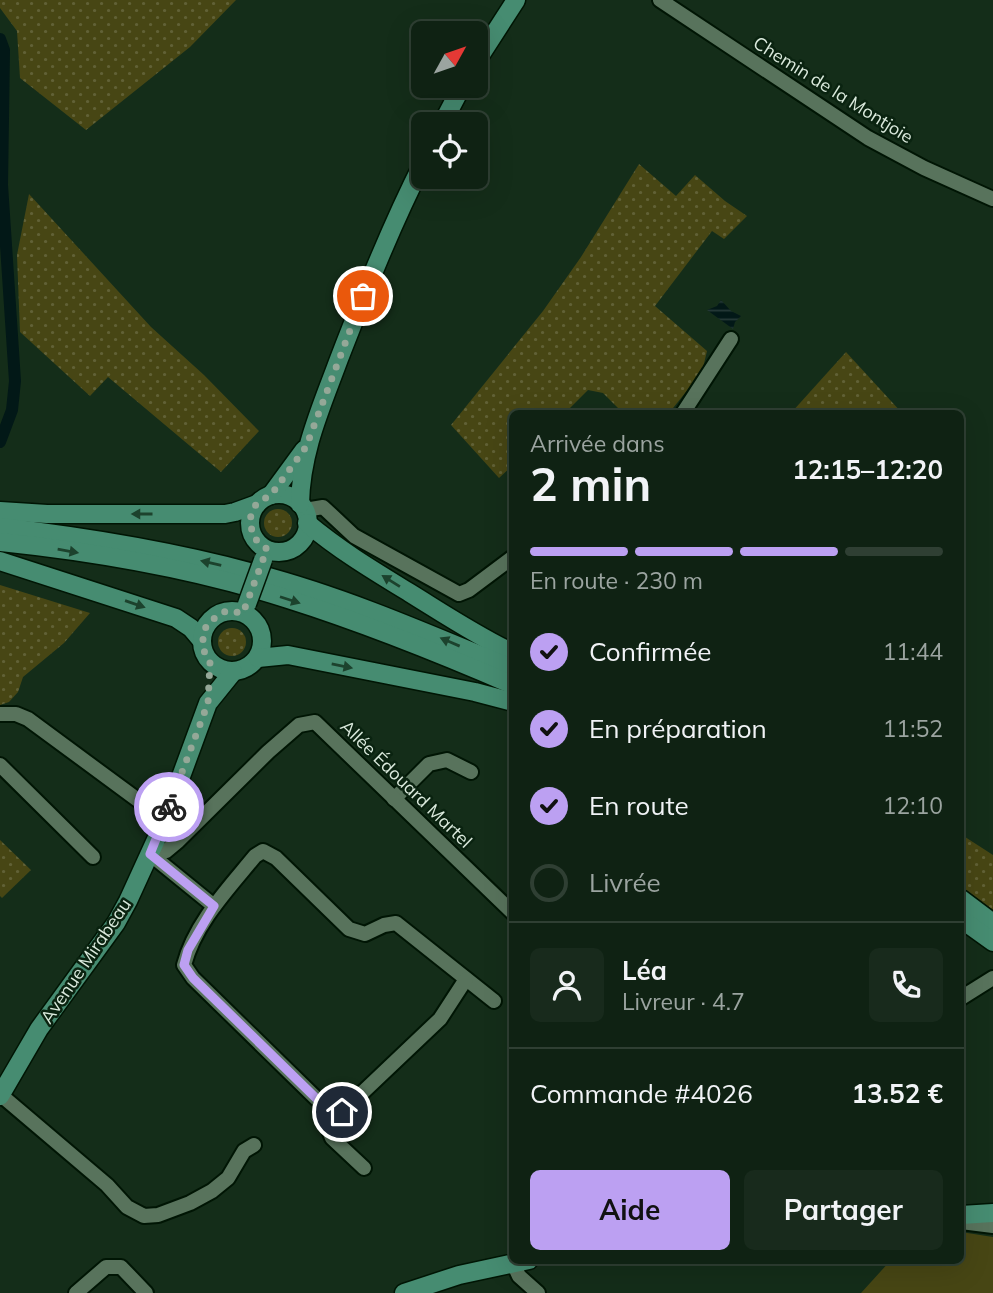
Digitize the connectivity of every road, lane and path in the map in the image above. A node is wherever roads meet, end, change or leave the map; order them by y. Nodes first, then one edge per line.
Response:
1 (516, 0) edge
2 (660, 0) edge
3 (488, 43) edge
4 (411, 189) edge
5 (993, 199) edge
6 (731, 339) dead end
7 (685, 410) edge
8 (306, 447) junction
9 (264, 499) junction
10 (0, 511) edge
11 (304, 512) junction
12 (0, 527) edge
13 (0, 542) edge
14 (265, 555) junction
15 (509, 560) edge
16 (0, 561) edge
17 (245, 609) junction
18 (202, 641) junction
19 (509, 651) edge
20 (258, 658) junction
21 (210, 662) junction
22 (509, 667) edge
23 (233, 672) junction
24 (509, 683) edge
25 (509, 701) edge
26 (208, 703) junction
27 (0, 714) edge
28 (0, 765) edge
29 (471, 772) dead end
30 (394, 799) junction
31 (165, 820) junction
32 (150, 854) junction
33 (93, 857) dead end
34 (964, 901) edge
35 (214, 906) junction
36 (509, 909) edge
37 (964, 921) edge
38 (993, 923) edge
39 (993, 942) edge
40 (993, 978) edge
41 (466, 979) junction
42 (964, 996) edge
43 (494, 1002) dead end
44 (0, 1095) edge
45 (335, 1113) junction
46 (254, 1145) dead end
47 (363, 1168) dead end
48 (993, 1213) edge
49 (964, 1215) edge
50 (964, 1221) edge
51 (993, 1223) edge
52 (509, 1264) edge
53 (522, 1264) edge
54 (76, 1293) edge
55 (146, 1293) edge
56 (404, 1293) edge
57 (538, 1293) edge

1 - 3 main road
2 - 5 street, Chemin de la Montjoie
4 - 8 main road
6 - 7 street
8 - 9 main road
8 - 11 main road
9 -> 10 main road
9 - 11 main road
9 - 14 main road
11 - 14 main road
11 - 15 street
19 -> 11 main road
22 -> 12 main road
13 -> 24 main road
14 - 17 main road, bridge
16 -> 18 main road
17 - 18 main road
17 - 20 main road
18 - 21 main road
20 - 23 main road
20 -> 25 main road
21 - 23 main road
21 - 26 main road
23 - 26 main road
26 - 31 main road, Avenue Mirabeau
27 - 31 street
28 - 33 street
29 - 30 street
30 - 32 street, Allée Édouard Martel
30 - 36 street, Allée Édouard Martel
31 - 32 main road, Avenue Mirabeau
32 - 35 street
32 - 44 main road, Avenue Mirabeau
34 - 38 main road
35 - 41 street
35 - 45 street
37 - 39 main road
40 - 42 street
41 - 43 street
41 - 45 street
44 - 46 street
45 - 47 street
48 - 49 main road
50 - 51 main road
52 - 56 main road
53 - 57 street
54 - 55 street

